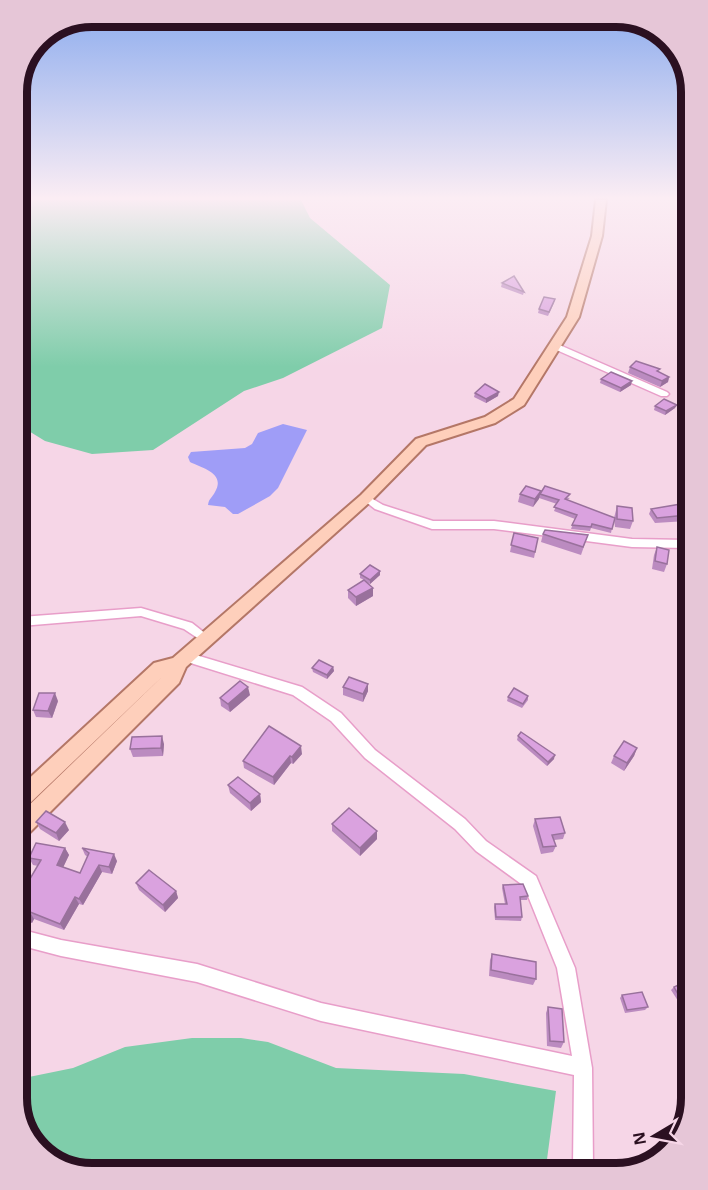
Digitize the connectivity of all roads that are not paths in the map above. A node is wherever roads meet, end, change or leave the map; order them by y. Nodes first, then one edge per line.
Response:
1 (592, 256) edge
2 (555, 346) junction
3 (664, 393) dead end
4 (366, 498) junction
5 (681, 544) edge
6 (27, 622) edge
7 (205, 638) junction
8 (182, 660) junction
9 (27, 793) edge
10 (27, 821) edge
11 (27, 939) edge
12 (583, 1068) junction
13 (583, 1163) edge

1 - 2 main road
2 - 3 street
2 - 4 main road
4 - 5 street
4 - 7 main road
6 - 7 street
7 - 8 main road
8 - 9 main road
8 - 10 main road
8 - 12 street
11 - 12 street
12 - 13 street

